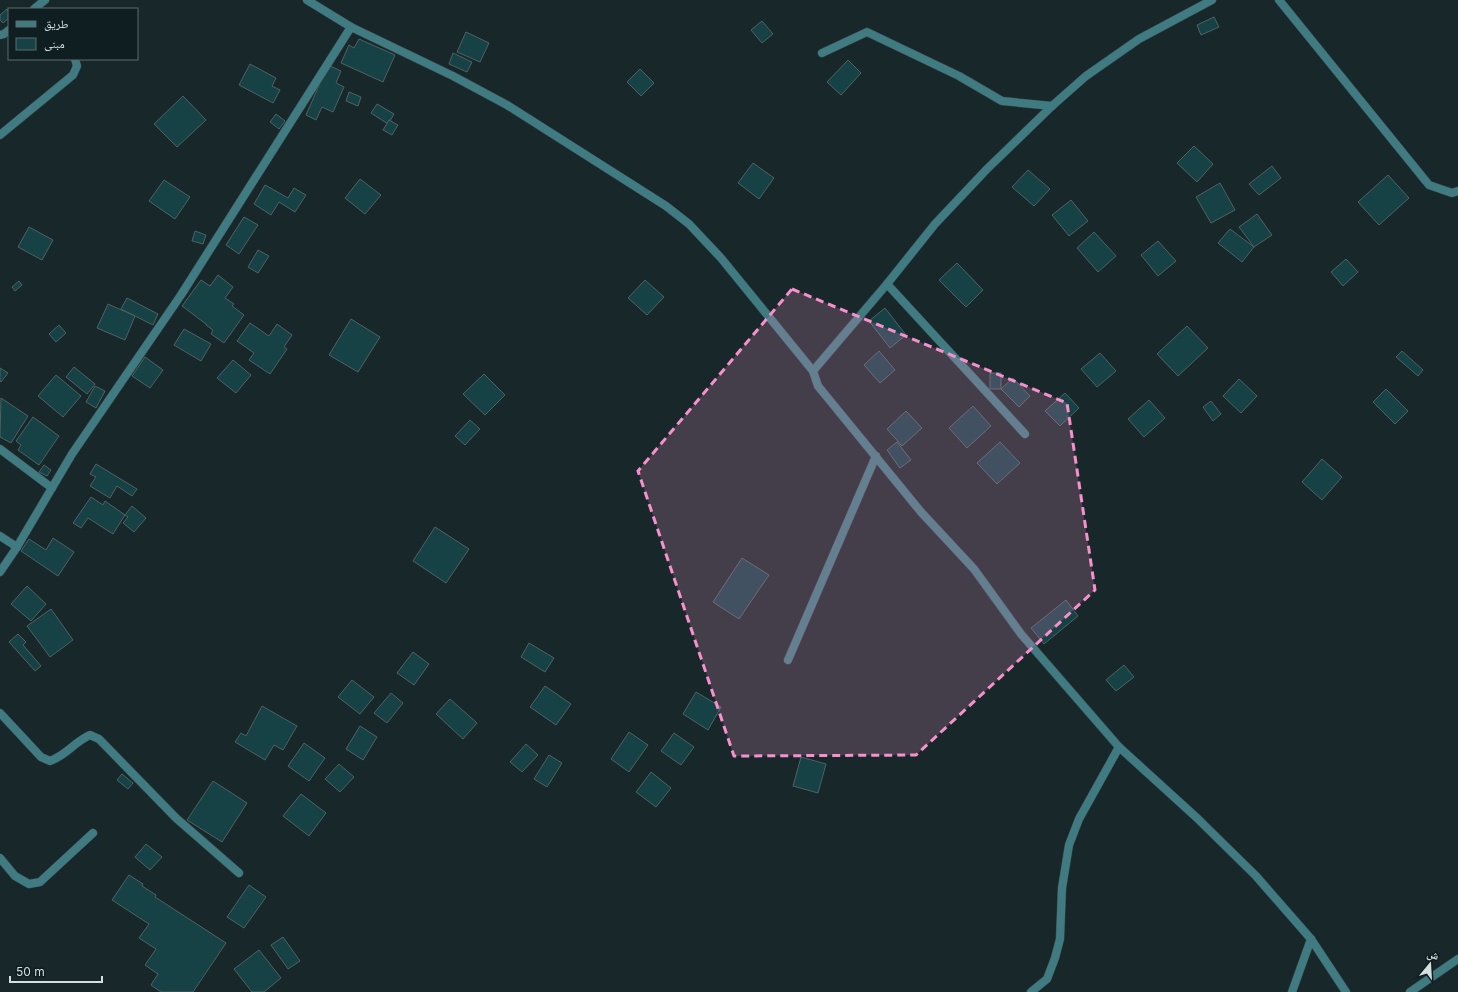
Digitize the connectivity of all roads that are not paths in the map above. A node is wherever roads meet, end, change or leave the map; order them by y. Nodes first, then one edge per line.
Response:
1 (45, 0) edge
2 (307, 0) edge
3 (1212, 0) edge
4 (1279, 0) edge
5 (35, 8) edge
6 (351, 26) junction
7 (822, 54) dead end
8 (75, 60) edge
9 (1052, 106) junction
10 (0, 135) edge
11 (1456, 191) edge
12 (887, 284) junction
13 (813, 371) junction
14 (1025, 434) dead end
15 (0, 449) edge
16 (876, 456) junction
17 (52, 488) junction
18 (0, 536) edge
19 (17, 547) junction
20 (0, 572) edge
21 (788, 660) dead end
22 (0, 714) edge
23 (1119, 747) junction
24 (93, 833) dead end
25 (0, 858) edge
26 (239, 873) dead end
27 (1311, 939) junction
28 (1458, 959) edge
29 (1031, 992) edge
30 (1292, 992) edge
31 (1346, 992) edge
32 (1410, 992) edge

1 - 5 street
2 - 6 street
3 - 9 street
4 - 11 street
6 - 13 street
6 - 17 street
7 - 9 street
8 - 10 street
9 - 12 street
12 - 13 street
12 - 14 street
13 - 16 street
15 - 17 street
16 - 21 street
16 - 23 street
17 - 19 street
18 - 19 street
19 - 20 street
22 - 26 street
23 - 27 street
23 - 29 street
24 - 25 street
27 - 30 street
27 - 31 street
28 - 32 street

